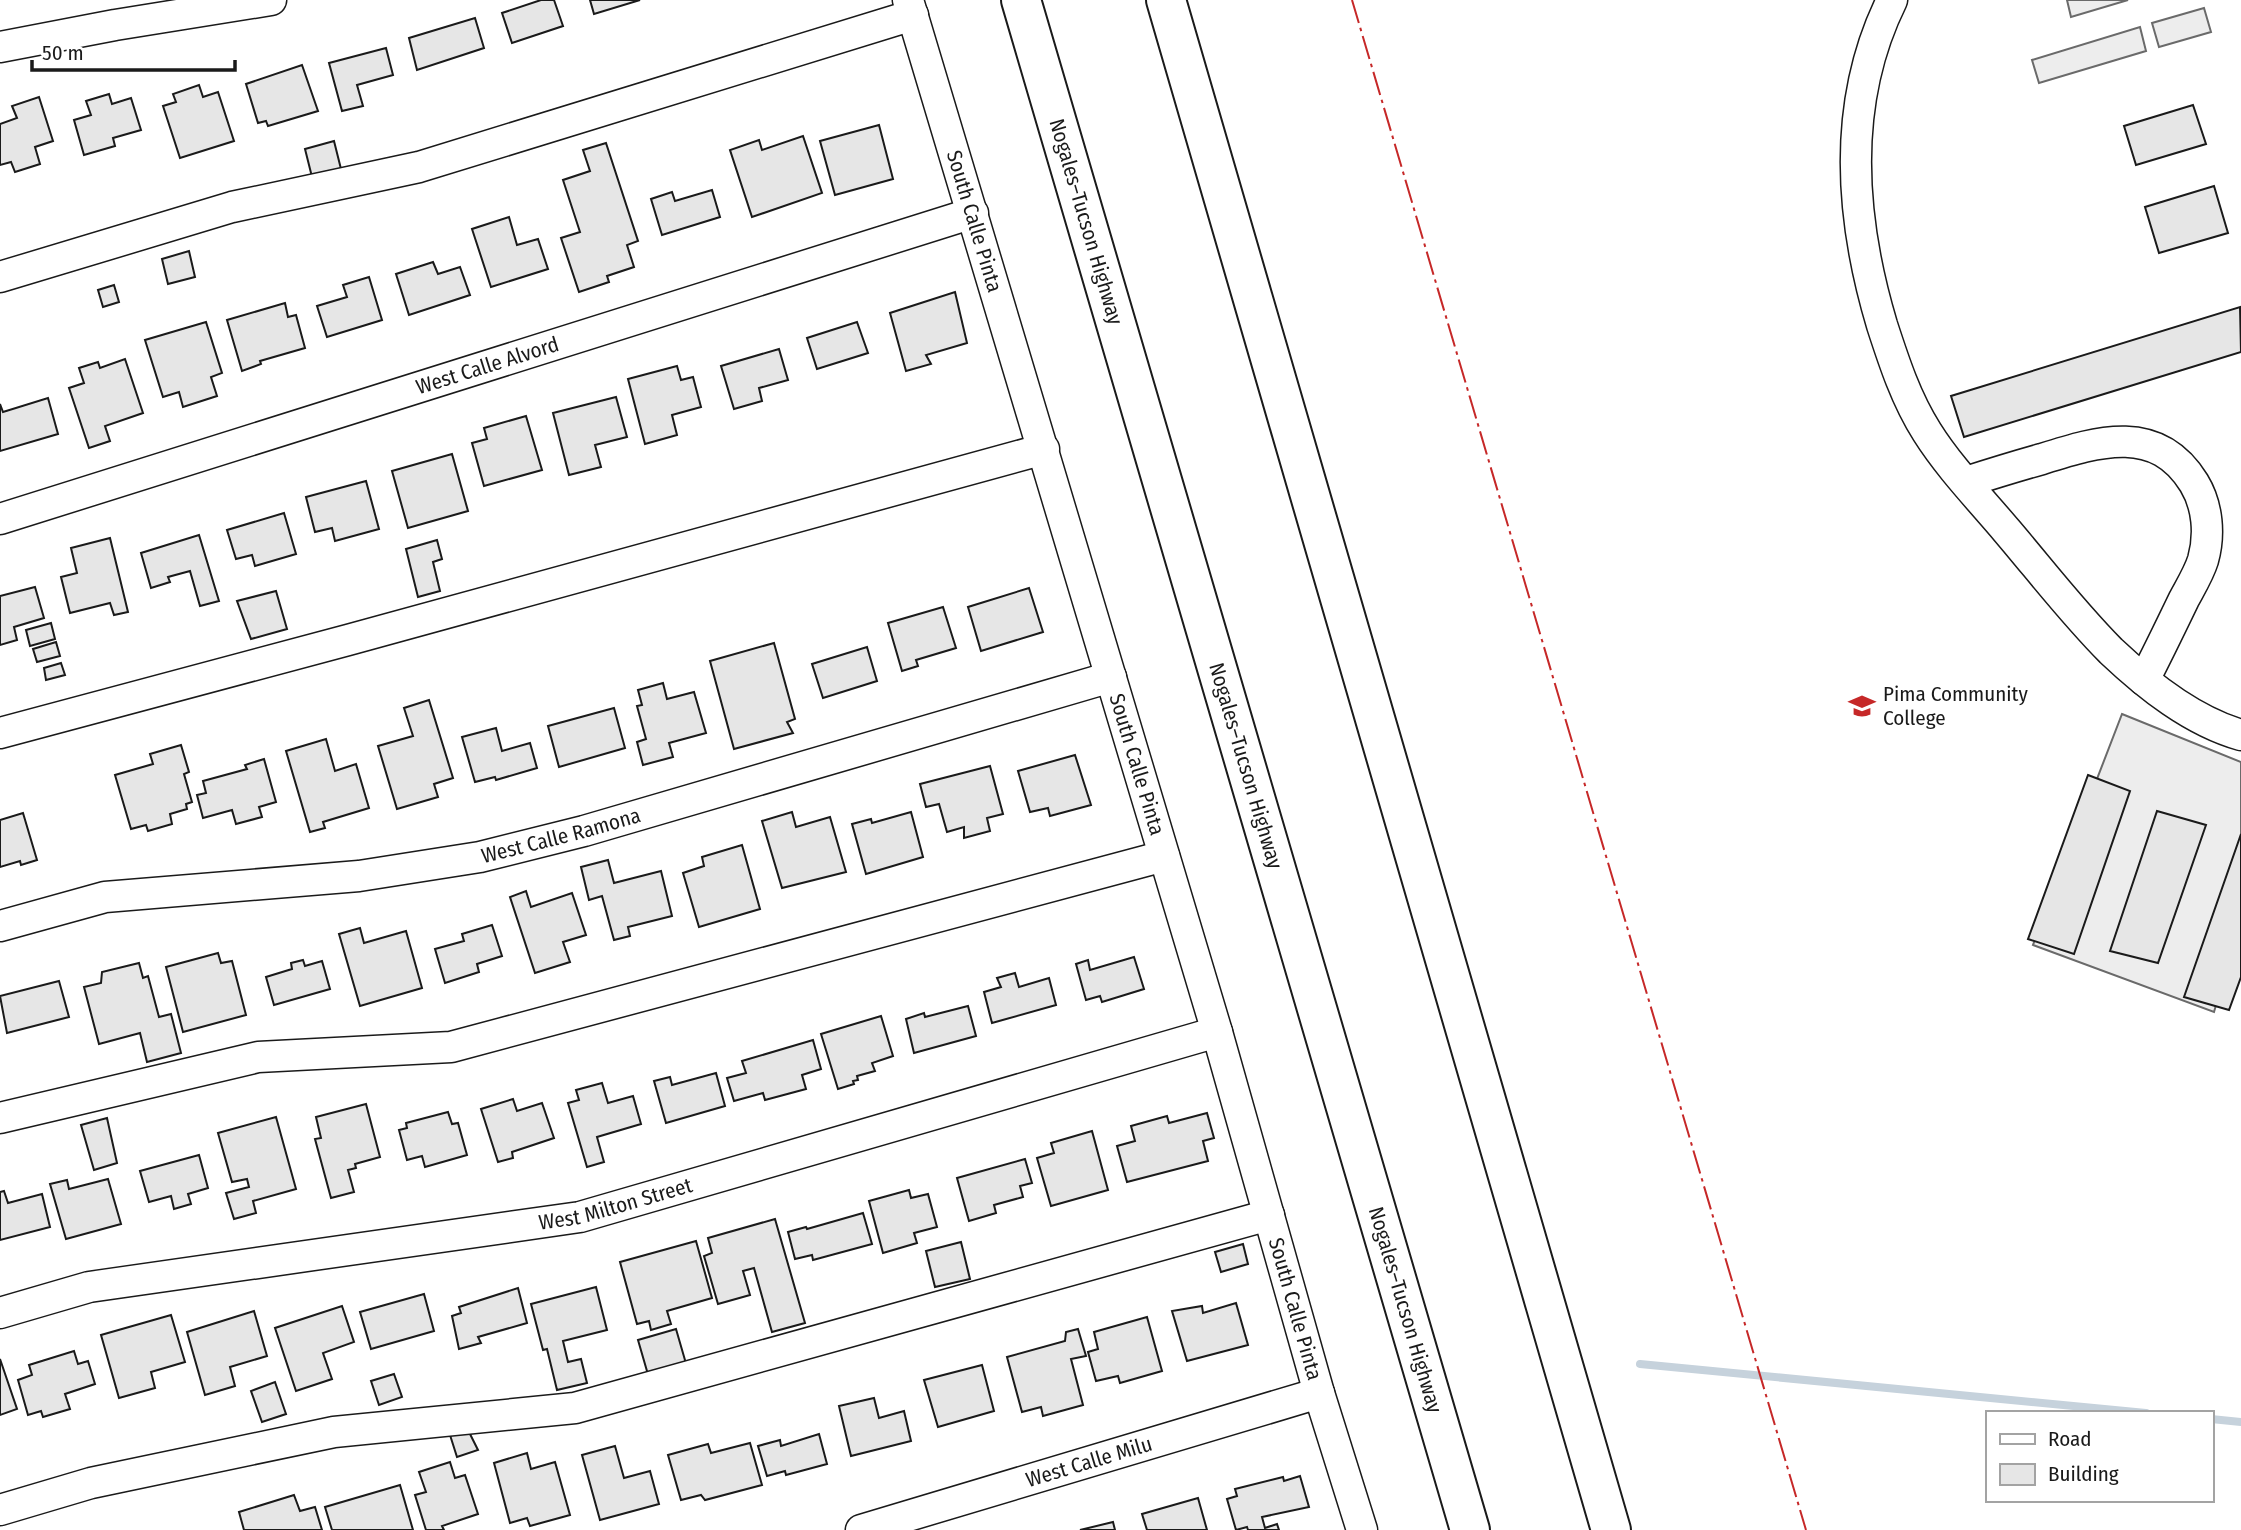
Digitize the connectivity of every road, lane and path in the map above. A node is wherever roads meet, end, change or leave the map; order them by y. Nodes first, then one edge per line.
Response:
1 (271, 0) edge
2 (1021, 0) edge
3 (1166, 0) edge
4 (1892, 0) edge
5 (911, 8) edge
6 (0, 47) edge
7 (973, 213) junction
8 (0, 277) edge
9 (1044, 449) junction
10 (1966, 482) junction
11 (0, 519) edge
12 (1111, 677) junction
13 (2144, 680) junction
14 (0, 733) edge
15 (2241, 735) edge
16 (1164, 856) junction
17 (0, 926) edge
18 (1217, 1032) junction
19 (0, 1118) edge
20 (1269, 1215) junction
21 (0, 1313) edge
22 (1319, 1393) junction
23 (0, 1510) edge
24 (861, 1530) edge
25 (1362, 1530) edge
26 (1470, 1530) edge
27 (1611, 1530) edge

1 - 6 street
2 - 26 highway, Nogales–Tucson Highway
3 - 27 highway
4 - 10 street
5 - 7 street, South Calle Pinta
5 - 8 street
7 - 9 street, South Calle Pinta
7 - 11 street, West Calle Alvord
9 - 12 street, South Calle Pinta
9 - 14 street
10 - 13 street
10 - 13 street
12 - 16 street, South Calle Pinta
12 - 17 street, West Calle Ramona
13 - 15 street
16 - 18 street, South Calle Pinta
16 - 19 street
18 - 20 street, South Calle Pinta
18 - 21 street, West Milton Street
20 - 22 street, South Calle Pinta
20 - 23 street
22 - 24 street, West Calle Milu
22 - 25 street, South Calle Pinta

